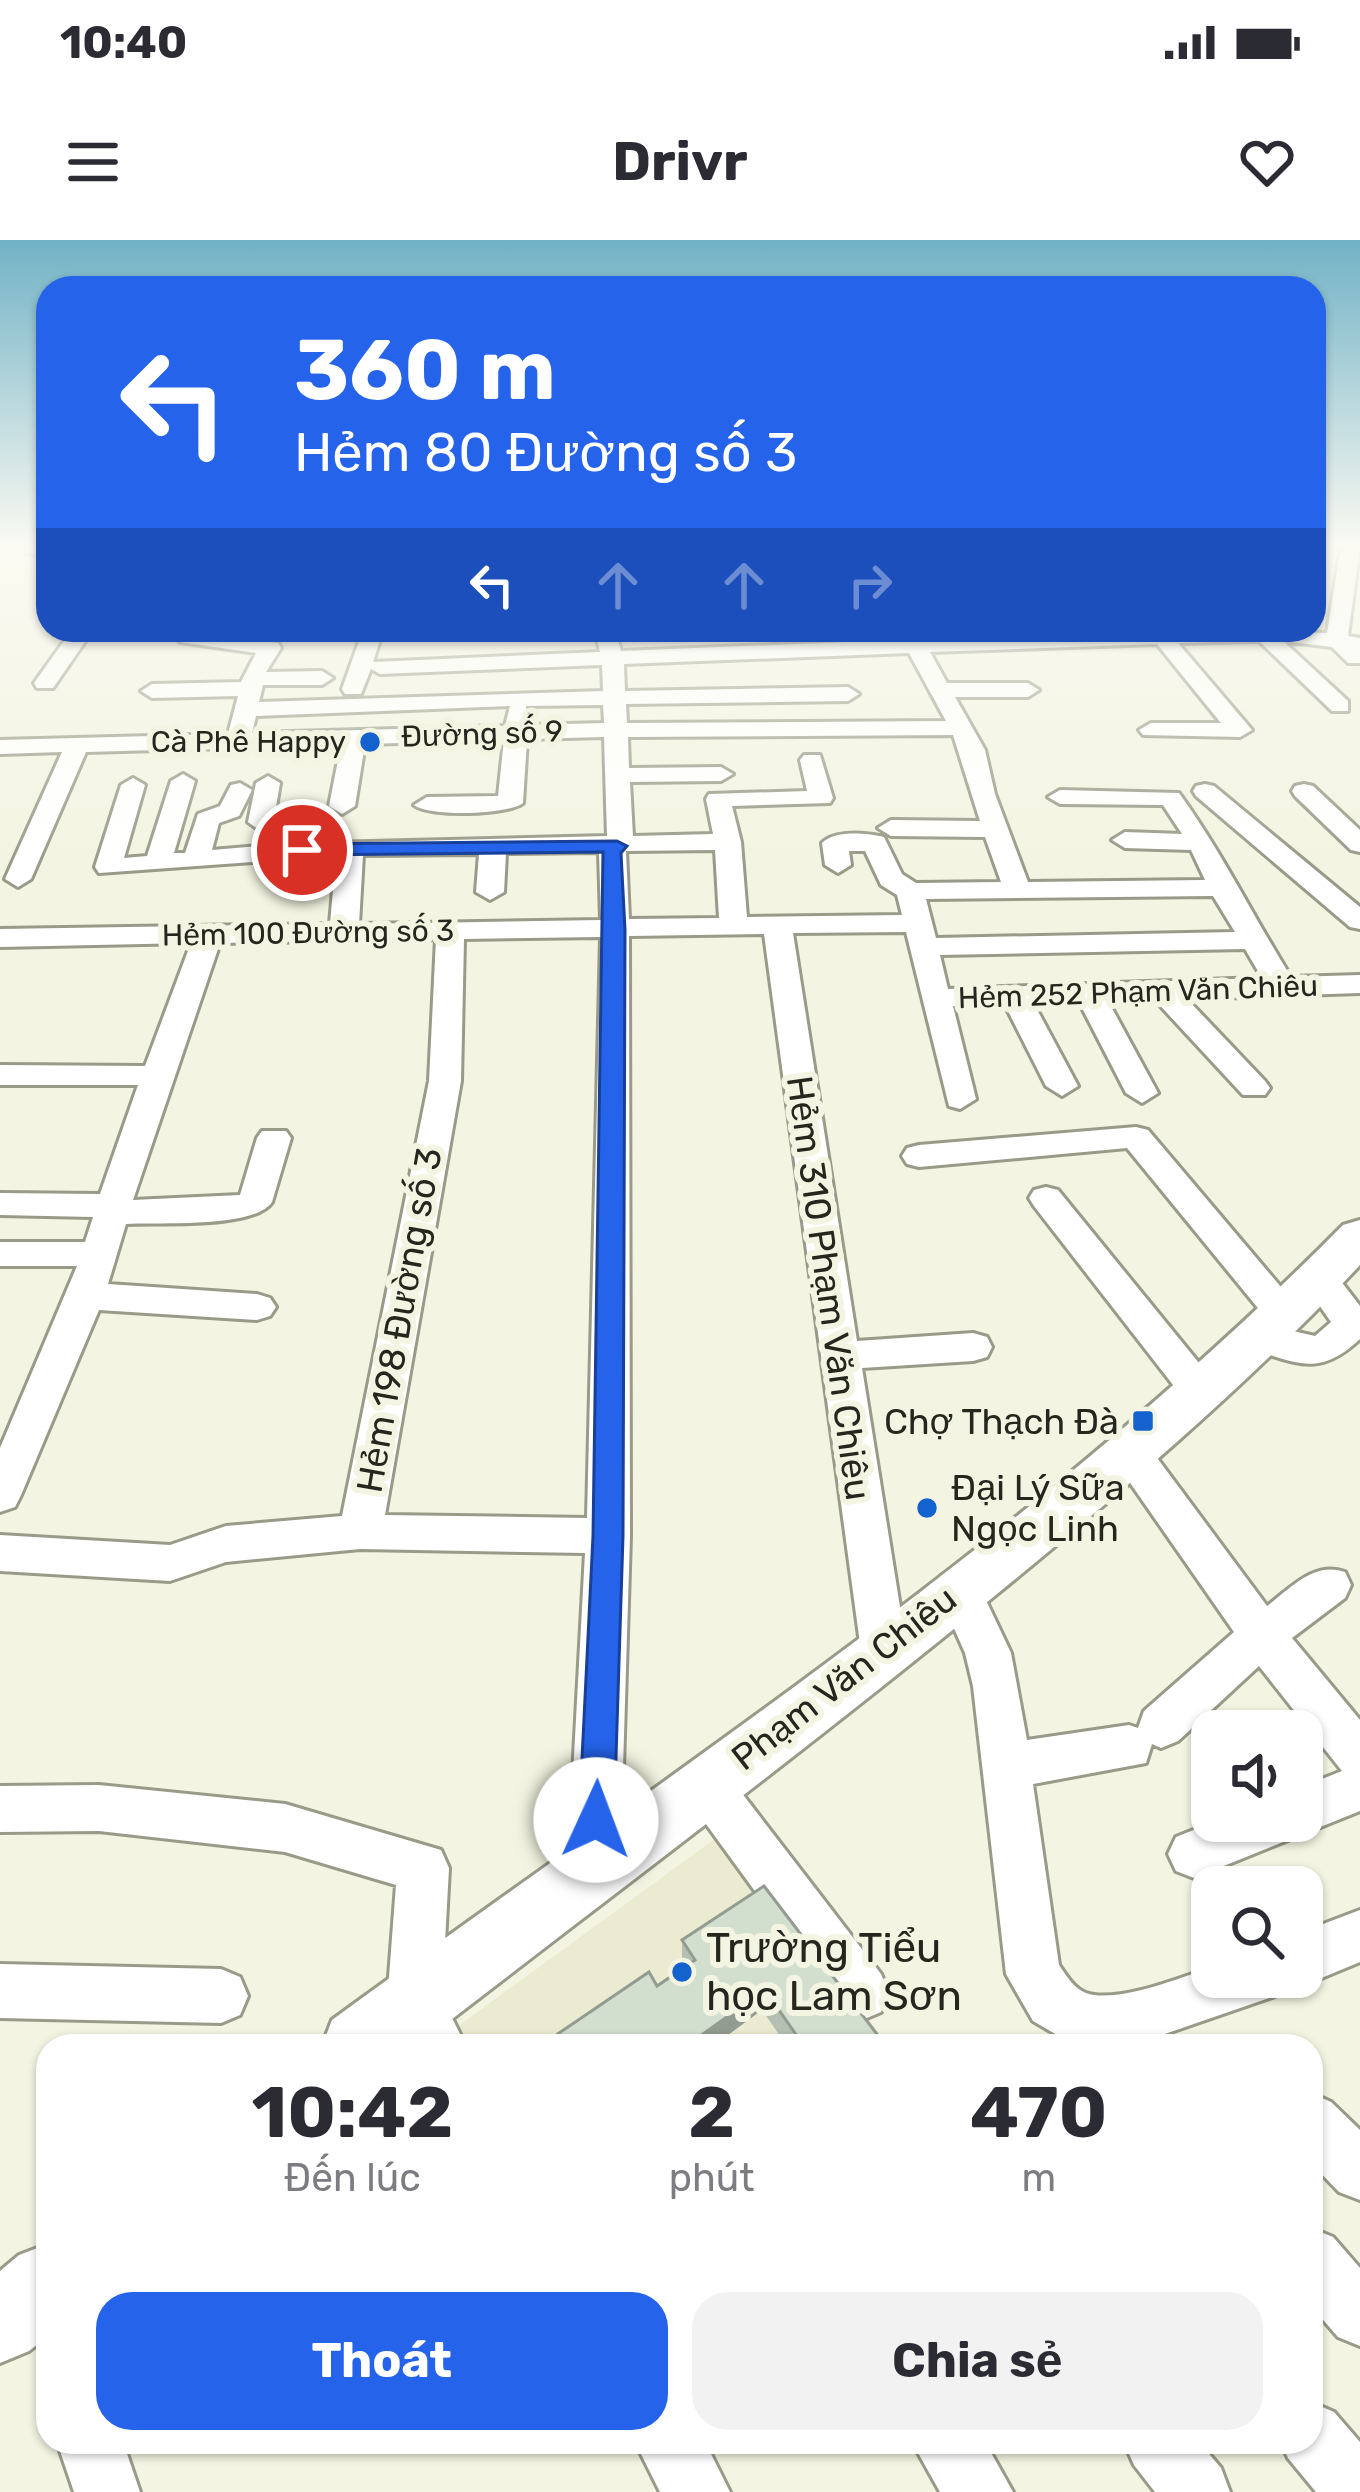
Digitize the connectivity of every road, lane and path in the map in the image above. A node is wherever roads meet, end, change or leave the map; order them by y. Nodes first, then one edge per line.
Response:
1 (68, 651) edge
2 (266, 651) edge
3 (372, 651) edge
4 (506, 651) edge
5 (831, 651) edge
6 (887, 651) edge
7 (995, 651) edge
8 (1173, 651) edge
9 (1281, 651) edge
10 (928, 669) junction
11 (977, 669) dead end
12 (322, 678) dead end
13 (45, 683) dead end
14 (370, 689) junction
15 (204, 690) junction
16 (1028, 690) dead end
17 (152, 691) dead end
18 (848, 692) dead end
19 (249, 693) junction
20 (613, 698) edge
21 (520, 699) junction
22 (443, 701) junction
23 (1340, 706) dead end
24 (174, 719) dead end
25 (964, 728) junction
26 (1151, 730) dead end
27 (514, 733) junction
28 (438, 735) junction
29 (359, 737) junction
30 (248, 741) junction
31 (77, 745) junction
32 (0, 747) edge
33 (721, 774) dead end
34 (183, 781) dead end
35 (252, 782) junction
36 (133, 785) dead end
37 (1205, 791) dead end
38 (1304, 791) dead end
39 (1060, 797) dead end
40 (920, 800) dead end
41 (427, 805) dead end
42 (342, 806) dead end
43 (891, 828) dead end
44 (924, 829) junction
45 (997, 829) junction
46 (1125, 840) dead end
47 (728, 842) junction
48 (1201, 842) junction
49 (1360, 844) edge
50 (617, 846) junction
51 (493, 847) junction
52 (350, 848) junction
53 (271, 851) junction
54 (197, 858) junction
55 (925, 860) dead end
56 (158, 863) junction
57 (838, 865) dead end
58 (18, 879) dead end
59 (1222, 888) junction
60 (1017, 889) junction
61 (922, 891) junction
62 (490, 892) dead end
63 (1360, 921) edge
64 (777, 924) junction
65 (734, 926) junction
66 (615, 930) junction
67 (344, 931) junction
68 (450, 932) junction
69 (209, 934) junction
70 (921, 935) junction
71 (1252, 940) junction
72 (4, 947) edge
73 (1360, 985) edge
74 (1284, 990) junction
75 (1166, 993) junction
76 (1090, 995) junction
77 (1016, 997) junction
78 (935, 998) junction
79 (0, 1076) edge
80 (157, 1076) junction
81 (1061, 1086) dead end
82 (1254, 1088) dead end
83 (1142, 1093) dead end
84 (959, 1099) dead end
85 (274, 1138) dead end
86 (919, 1156) dead end
87 (1046, 1198) dead end
88 (0, 1204) edge
89 (113, 1209) junction
90 (1360, 1236) edge
91 (0, 1254) edge
92 (99, 1255) junction
93 (86, 1296) junction
94 (257, 1307) dead end
95 (1286, 1310) junction
96 (973, 1347) dead end
97 (837, 1356) junction
98 (1198, 1389) junction
99 (1131, 1454) junction
100 (0, 1495) edge
101 (360, 1532) junction
102 (608, 1536) junction
103 (0, 1552) edge
104 (1329, 1585) dead end
105 (958, 1588) junction
106 (1262, 1635) junction
107 (884, 1651) junction
108 (1360, 1756) edge
109 (1006, 1766) junction
110 (707, 1786) junction
111 (1360, 1787) edge
112 (1323, 1802) edge
113 (0, 1809) edge
114 (1226, 1842) edge
115 (1194, 1855) dead end
116 (594, 1867) junction
117 (1360, 1936) edge
118 (1323, 1951) edge
119 (0, 1991) edge
120 (862, 1993) dead end
121 (221, 1996) dead end
122 (1191, 1997) edge
123 (426, 2025) edge
124 (397, 2034) edge
125 (1323, 2134) edge
126 (1360, 2171) edge
127 (1323, 2272) edge
128 (1360, 2315) edge
129 (1323, 2449) edge
130 (94, 2454) edge
131 (675, 2454) edge
132 (953, 2454) edge
133 (1167, 2454) edge
134 (107, 2492) edge
135 (697, 2492) edge
136 (980, 2492) edge
137 (1197, 2492) edge
138 (1359, 2492) edge

1 - 13 street
2 - 19 street
3 - 14 street
4 - 20 street
5 - 20 street
6 - 10 street
7 - 10 street
8 - 26 street
9 - 23 street
10 - 11 street
10 - 16 street
10 - 25 street
12 - 19 street
14 - 19 street
14 - 20 street
14 - 22 street
14 - 29 street
15 - 17 street
15 - 19 street
15 - 24 street
18 - 20 street
19 - 30 street
20 - 21 street
20 - 25 street, Đường số 9
20 - 27 street, Đường số 9
20 - 33 street
20 - 47 street
20 - 50 street
21 - 22 street
21 - 27 street
22 - 28 street
25 - 45 street
27 - 28 street, Đường số 9
27 - 41 street
28 - 29 street, Đường số 9
29 - 30 street, Đường số 9
29 - 42 street
30 - 31 street, Đường số 9
30 - 35 street
31 - 32 street, Đường số 9
31 - 58 street
34 - 56 street
35 - 53 street
35 - 54 street
36 - 56 street
37 - 63 street
38 - 49 street
39 - 48 street
40 - 44 street
43 - 44 street
44 - 45 street
45 - 60 street
46 - 48 street
47 - 50 street
47 - 65 street
48 - 59 street
50 - 51 street
50 - 66 street
51 - 52 street
51 - 62 street
52 - 53 street
52 - 67 street
53 - 54 street
54 - 56 street
55 - 61 street, Hẻm 252 Phạm Văn Chiêu
57 - 61 street
59 - 60 street
59 - 71 street
60 - 61 street
61 - 70 street, Hẻm 252 Phạm Văn Chiêu
64 - 65 street
64 - 70 street
64 - 97 street, Hẻm 310 Phạm Văn Chiêu
65 - 66 street
66 - 68 street, Hẻm 100 Đường số 3
66 - 102 street
67 - 68 street, Hẻm 100 Đường số 3
67 - 69 street, Hẻm 100 Đường số 3
68 - 101 street, Hẻm 198 Đường số 3
69 - 72 street, Hẻm 100 Đường số 3
69 - 80 street
70 - 71 street
70 - 78 street, Hẻm 252 Phạm Văn Chiêu
71 - 74 street
73 - 74 street, Hẻm 252 Phạm Văn Chiêu
74 - 75 street, Hẻm 252 Phạm Văn Chiêu
75 - 76 street, Hẻm 252 Phạm Văn Chiêu
75 - 82 street
76 - 77 street, Hẻm 252 Phạm Văn Chiêu
76 - 83 street
77 - 78 street, Hẻm 252 Phạm Văn Chiêu
77 - 81 street
78 - 84 street
79 - 80 street
80 - 89 street
85 - 89 street
86 - 95 street
87 - 98 street
88 - 89 street
89 - 92 street
90 - 95 main road, Phạm Văn Chiêu
91 - 92 street
92 - 93 street
93 - 94 street
93 - 100 street
95 - 98 main road, Phạm Văn Chiêu
96 - 97 street
97 - 107 street, Hẻm 310 Phạm Văn Chiêu
98 - 99 main road, Phạm Văn Chiêu
99 - 105 main road, Phạm Văn Chiêu
99 - 106 street
101 - 102 street, Hẻm 198 Đường số 3
101 - 103 street
102 - 116 street
104 - 106 street
105 - 107 main road, Phạm Văn Chiêu
105 - 109 street
106 - 108 street
106 - 109 street
107 - 110 main road, Phạm Văn Chiêu
109 - 122 street
110 - 116 main road, Phạm Văn Chiêu
110 - 120 street
111 - 112 street
113 - 123 street
114 - 115 street
116 - 123 main road, Phạm Văn Chiêu
117 - 118 street
119 - 121 street
123 - 124 main road, Phạm Văn Chiêu
125 - 126 street
127 - 128 street
129 - 138 street
130 - 134 street
131 - 135 street
132 - 136 street
133 - 137 street

